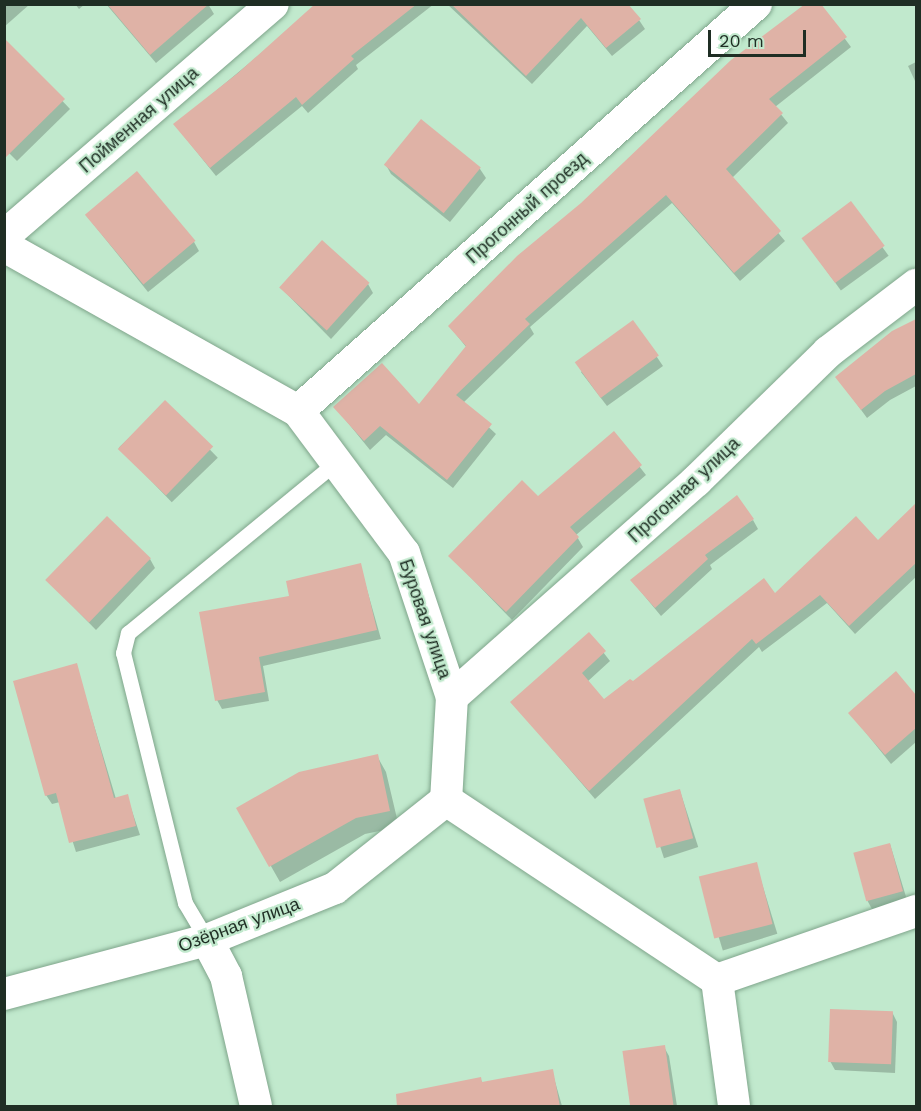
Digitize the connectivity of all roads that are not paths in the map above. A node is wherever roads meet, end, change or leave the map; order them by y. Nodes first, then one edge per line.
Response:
1 (273, 4) edge
2 (756, 4) edge
3 (4, 236) edge
4 (4, 246) edge
5 (916, 285) edge
6 (298, 411) junction
7 (335, 463) junction
8 (452, 697) junction
9 (446, 800) junction
10 (916, 912) edge
11 (207, 940) junction
12 (717, 980) junction
13 (4, 994) edge
14 (256, 1107) edge
15 (734, 1107) edge

1 - 3 street, Пойменная улица
2 - 6 street, Прогонный проезд
4 - 6 street, Буровая улица
5 - 8 street, Прогонная улица
6 - 7 street, Буровая улица
7 - 8 street, Буровая улица
7 - 11 lane
8 - 9 street, Буровая улица
9 - 11 street, Озёрная улица
9 - 12 street
10 - 12 street
11 - 13 street, Озёрная улица
11 - 14 street
12 - 15 street

